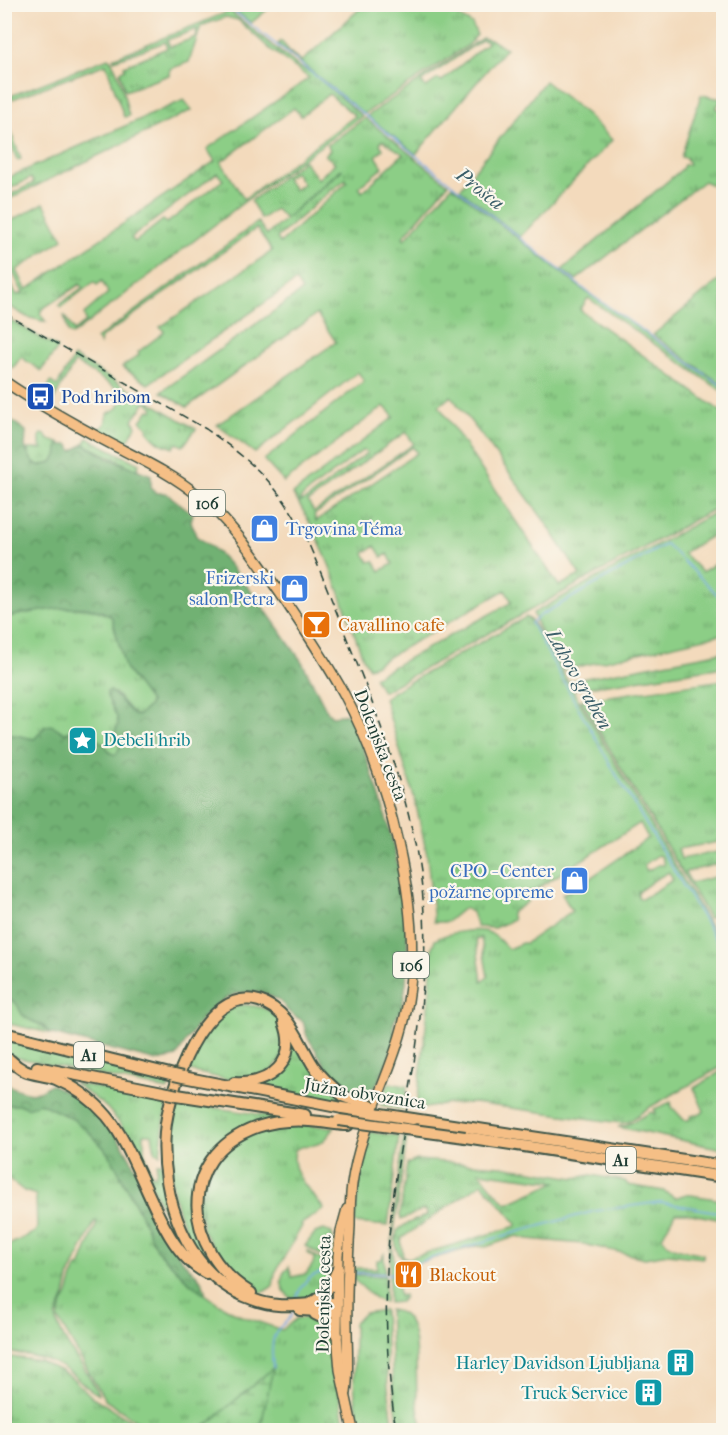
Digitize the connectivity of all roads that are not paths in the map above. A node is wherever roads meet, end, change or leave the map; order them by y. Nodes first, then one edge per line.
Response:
1 (4, 381) edge
2 (279, 1013) junction
3 (4, 1033) edge
4 (7, 1060) edge
5 (179, 1076) junction
6 (413, 1119) junction
7 (339, 1122) junction
8 (466, 1132) junction
9 (723, 1166) edge
10 (723, 1177) edge
11 (341, 1272) junction
12 (217, 1277) junction
13 (273, 1304) junction
14 (300, 1307) junction
15 (342, 1308) junction
16 (337, 1335) junction
17 (346, 1393) junction
18 (353, 1431) edge

1 - 11 main road, Dolenjska cesta / 106
2 - 5 highway
2 - 6 highway, bridge
2 - 12 highway
3 - 5 highway, Južna obvoznica / A1
4 - 7 highway, Južna obvoznica / A1
4 - 12 highway
5 - 6 highway, Južna obvoznica / A1, bridge
6 - 8 highway, Južna obvoznica / A1
7 - 8 highway, Južna obvoznica / A1, bridge
7 - 13 highway
8 - 9 highway, Južna obvoznica / A1
8 - 10 highway, Južna obvoznica / A1
11 - 14 highway
11 - 15 main road, Dolenjska cesta / 106
12 - 13 highway
13 - 14 highway
14 - 15 highway
14 - 16 highway
15 - 16 main road, Dolenjska cesta
15 - 17 main road, Dolenjska cesta
16 - 17 main road, Dolenjska cesta
17 - 18 main road, Dolenjska cesta

